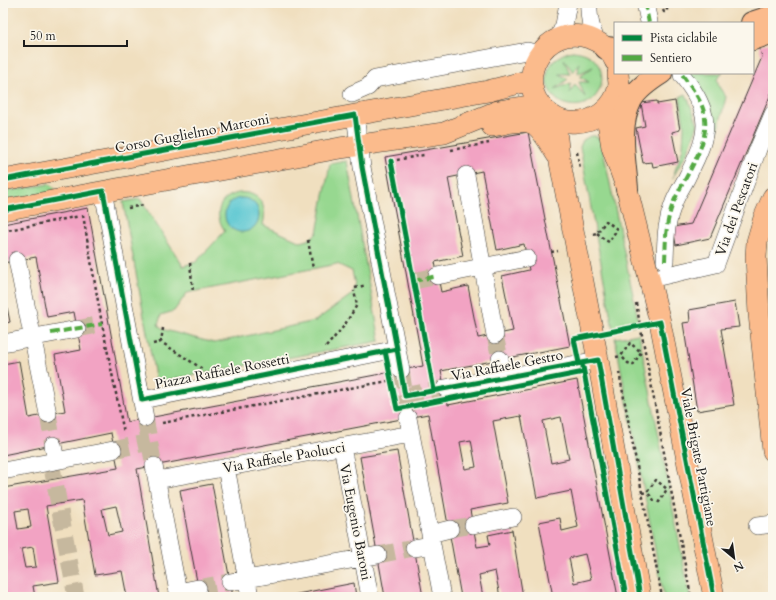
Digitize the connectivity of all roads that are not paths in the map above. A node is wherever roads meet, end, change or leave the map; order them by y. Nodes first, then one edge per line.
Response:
1 (568, 3) edge
2 (589, 3) edge
3 (645, 3) edge
4 (773, 16) edge
5 (649, 22) edge
6 (754, 22) edge
7 (773, 32) edge
8 (558, 38) junction
9 (754, 39) edge
10 (608, 50) edge
11 (538, 54) junction
12 (618, 74) edge
13 (643, 74) edge
14 (659, 74) edge
15 (682, 75) dead end
16 (531, 80) junction
17 (353, 105) junction
18 (610, 105) junction
19 (546, 112) junction
20 (773, 114) edge
21 (445, 142) junction
22 (360, 145) junction
23 (568, 152) junction
24 (466, 175) dead end
25 (3, 180) edge
26 (627, 190) junction
27 (103, 191) junction
28 (773, 196) edge
29 (3, 210) edge
30 (526, 258) dead end
31 (16, 260) dead end
32 (665, 262) dead end
33 (483, 267) junction
34 (437, 276) tunnel mouth
35 (650, 280) junction
36 (77, 329) tunnel mouth
37 (495, 335) tunnel mouth
38 (32, 337) junction
39 (3, 343) edge
40 (391, 350) junction
41 (610, 356) junction
42 (500, 359) tunnel mouth
43 (401, 370) tunnel mouth
44 (503, 378) junction
45 (445, 388) tunnel mouth
46 (142, 400) junction
47 (48, 414) tunnel mouth
48 (145, 418) tunnel mouth
49 (342, 446) junction
50 (113, 450) tunnel mouth
51 (773, 451) edge
52 (226, 467) junction
53 (3, 471) edge
54 (513, 517) dead end
55 (473, 525) tunnel mouth
56 (450, 529) tunnel mouth
57 (431, 539) junction
58 (414, 548) tunnel mouth
59 (370, 556) junction
60 (247, 579) junction
61 (230, 582) tunnel mouth
62 (198, 588) tunnel mouth
63 (178, 594) edge
64 (250, 597) edge
65 (370, 597) edge
66 (442, 597) edge
67 (640, 597) edge
68 (714, 597) edge

1 - 8 street
2 - 10 street
3 - 5 street
4 - 6 highway
7 - 9 highway
8 - 10 main road
8 - 11 main road
11 - 16 main road
11 - 17 street
12 - 18 main road
13 - 18 highway
14 - 26 highway
15 - 32 street
16 - 17 main road, Corso Guglielmo Marconi
16 - 19 main road
17 - 22 street
17 - 25 main road, Corso Guglielmo Marconi
18 - 19 main road
18 - 26 main road, Viale Brigate Partigiane
19 - 21 main road
19 - 23 main road
20 - 35 street, Via dei Pescatori
21 - 22 main road
21 - 23 main road
22 - 27 main road
22 - 40 street
23 - 41 main road
24 - 33 street
26 - 35 main road, Viale Brigate Partigiane
27 - 29 main road
27 - 46 street, Piazza Raffaele Rossetti
28 - 51 main road
30 - 33 street
31 - 38 street
33 - 34 street
33 - 37 street
35 - 68 main road, Viale Brigate Partigiane
36 - 38 street
38 - 39 street
38 - 47 street
40 - 43 street
40 - 46 street, Piazza Raffaele Rossetti
41 - 44 street, Via Raffaele Gestro
41 - 67 main road
42 - 44 street
44 - 45 street, Via Raffaele Gestro
46 - 48 street, Piazza Raffaele Rossetti
49 - 52 street, Via Raffaele Paolucci
49 - 57 street, Via Raffaele Paolucci
49 - 59 street, Via Eugenio Baroni
50 - 53 street
52 - 60 street
52 - 63 street, Via Raffaele Paolucci
54 - 55 street
56 - 57 street
57 - 58 street
57 - 66 street
59 - 60 street
59 - 65 street, Via Eugenio Baroni
60 - 61 street
60 - 64 street
62 - 63 street

